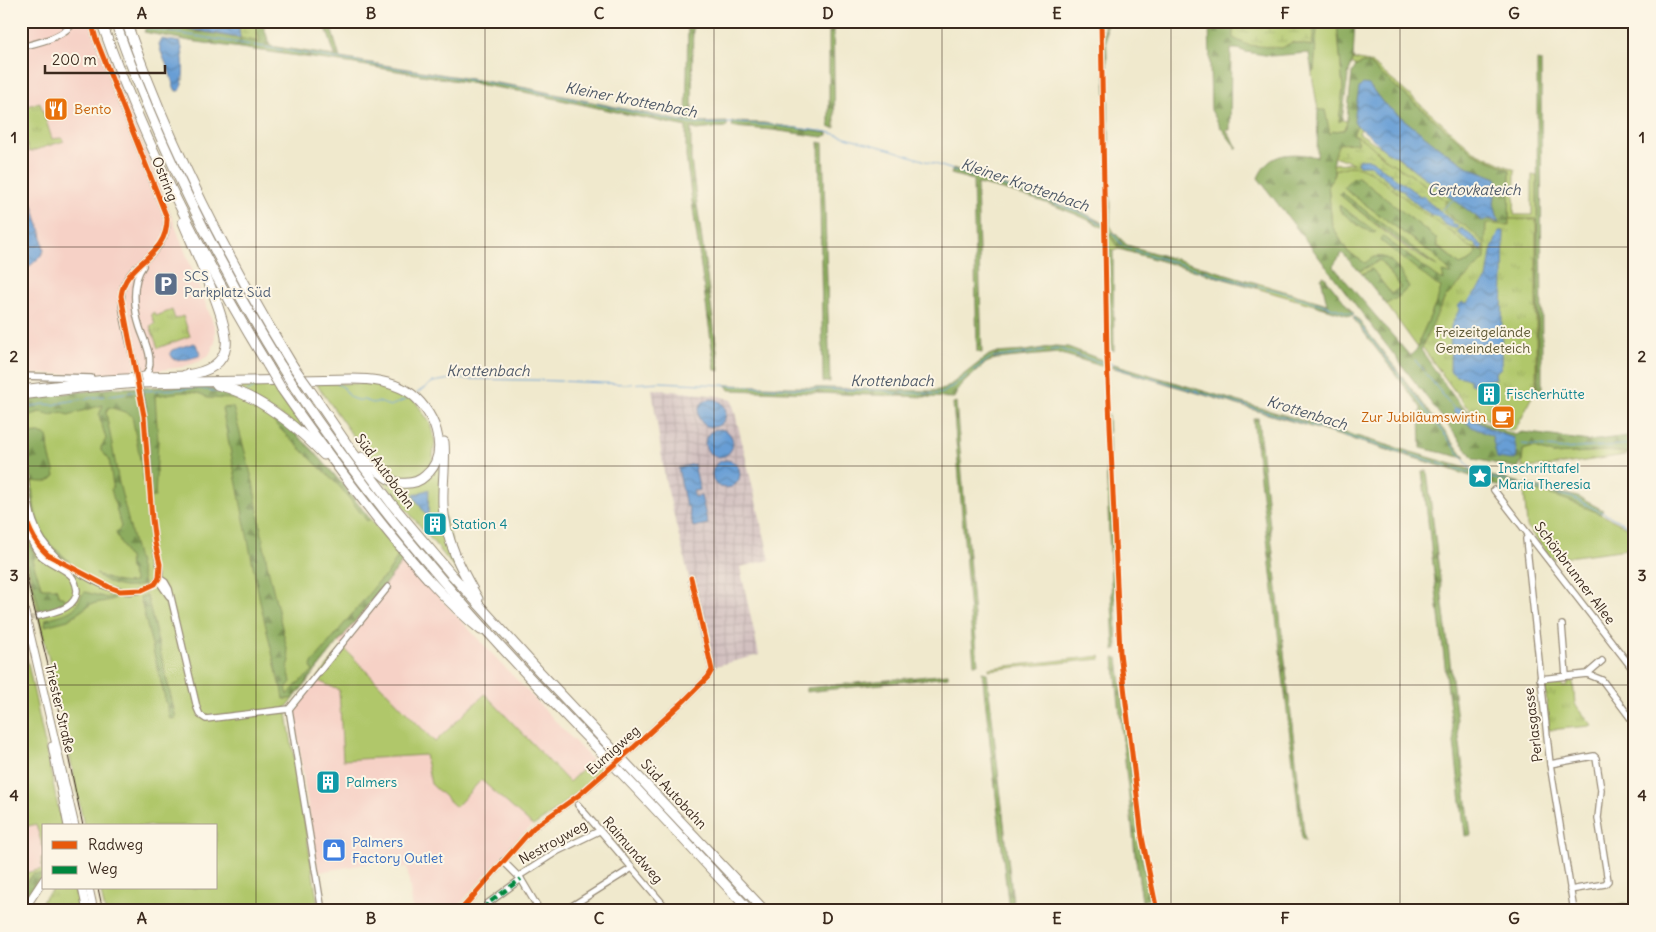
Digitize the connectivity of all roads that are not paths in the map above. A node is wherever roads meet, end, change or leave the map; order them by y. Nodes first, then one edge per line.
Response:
1 (75, 21) edge
2 (91, 21) edge
3 (101, 21) edge
4 (115, 21) edge
5 (126, 21) edge
6 (21, 47) edge
7 (161, 166) junction
8 (145, 260) junction
9 (21, 376) edge
10 (144, 377) junction
11 (106, 379) junction
12 (181, 379) junction
13 (21, 389) edge
14 (46, 392) junction
15 (21, 396) edge
16 (418, 397) junction
17 (21, 402) edge
18 (351, 450) junction
19 (21, 462) edge
20 (342, 474) junction
21 (1494, 490) dead end
22 (21, 503) edge
23 (27, 523) junction
24 (1529, 535) junction
25 (56, 559) junction
26 (159, 578) junction
27 (691, 578) dead end
28 (388, 587) dead end
29 (21, 595) edge
30 (21, 612) edge
31 (487, 614) junction
32 (39, 616) tunnel mouth
33 (1562, 625) dead end
34 (498, 644) junction
35 (1602, 661) dead end
36 (1635, 672) edge
37 (1587, 674) junction
38 (1566, 676) junction
39 (1540, 679) junction
40 (289, 709) junction
41 (1635, 724) edge
42 (1550, 764) junction
43 (578, 806) dead end
44 (68, 824) edge
45 (75, 824) edge
46 (599, 831) junction
47 (503, 862) junction
48 (632, 868) junction
49 (520, 877) junction
50 (42, 882) edge
51 (42, 889) edge
52 (82, 890) edge
53 (89, 890) edge
54 (1570, 890) junction
55 (667, 910) edge
56 (24, 911) edge
57 (87, 911) edge
58 (94, 911) edge
59 (322, 911) edge
60 (460, 911) edge
61 (490, 911) edge
62 (540, 911) edge
63 (564, 911) edge
64 (750, 911) edge
65 (765, 911) edge
66 (1574, 911) edge

1 - 6 street
2 - 8 street, Ostring
3 - 7 highway
4 - 34 highway, Süd Autobahn, bridge
5 - 18 highway, Süd Autobahn, bridge
7 - 12 highway
7 - 20 highway, bridge
8 - 10 street
8 - 26 street, Ostring, bridge
9 - 11 street
10 - 11 main road
10 - 12 highway
11 - 13 main road
12 - 14 highway
12 - 16 highway
12 - 20 highway
14 - 15 highway
14 - 17 highway
16 - 18 highway
16 - 31 highway
18 - 31 highway, Süd Autobahn
19 - 25 highway
20 - 34 highway
21 - 24 street, Schönbrunner Allee
22 - 23 street
23 - 25 street
23 - 32 street
24 - 36 street, Schönbrunner Allee
24 - 39 street, Perlasgasse
25 - 26 street
26 - 40 street
27 - 47 street, Eumigweg, bridge
28 - 40 street
29 - 45 main road, Triester Straße
30 - 44 main road, Triester Straße
31 - 65 highway, Süd Autobahn
33 - 38 street
34 - 64 highway, Süd Autobahn
35 - 37 street
37 - 38 street
37 - 41 street
38 - 39 street
39 - 42 street, Perlasgasse
40 - 59 street
42 - 54 street, Perlasgasse
42 - 54 street
43 - 46 street, Raimundweg
46 - 48 street, Raimundweg
46 - 49 street, Nestroyweg
47 - 49 street
47 - 60 street, Eumigweg
48 - 55 street, Raimundweg
48 - 63 street
49 - 61 street, Nestroyweg
49 - 62 street
50 - 56 main road
51 - 56 main road
52 - 57 main road
53 - 58 main road
54 - 66 street, Perlasgasse

